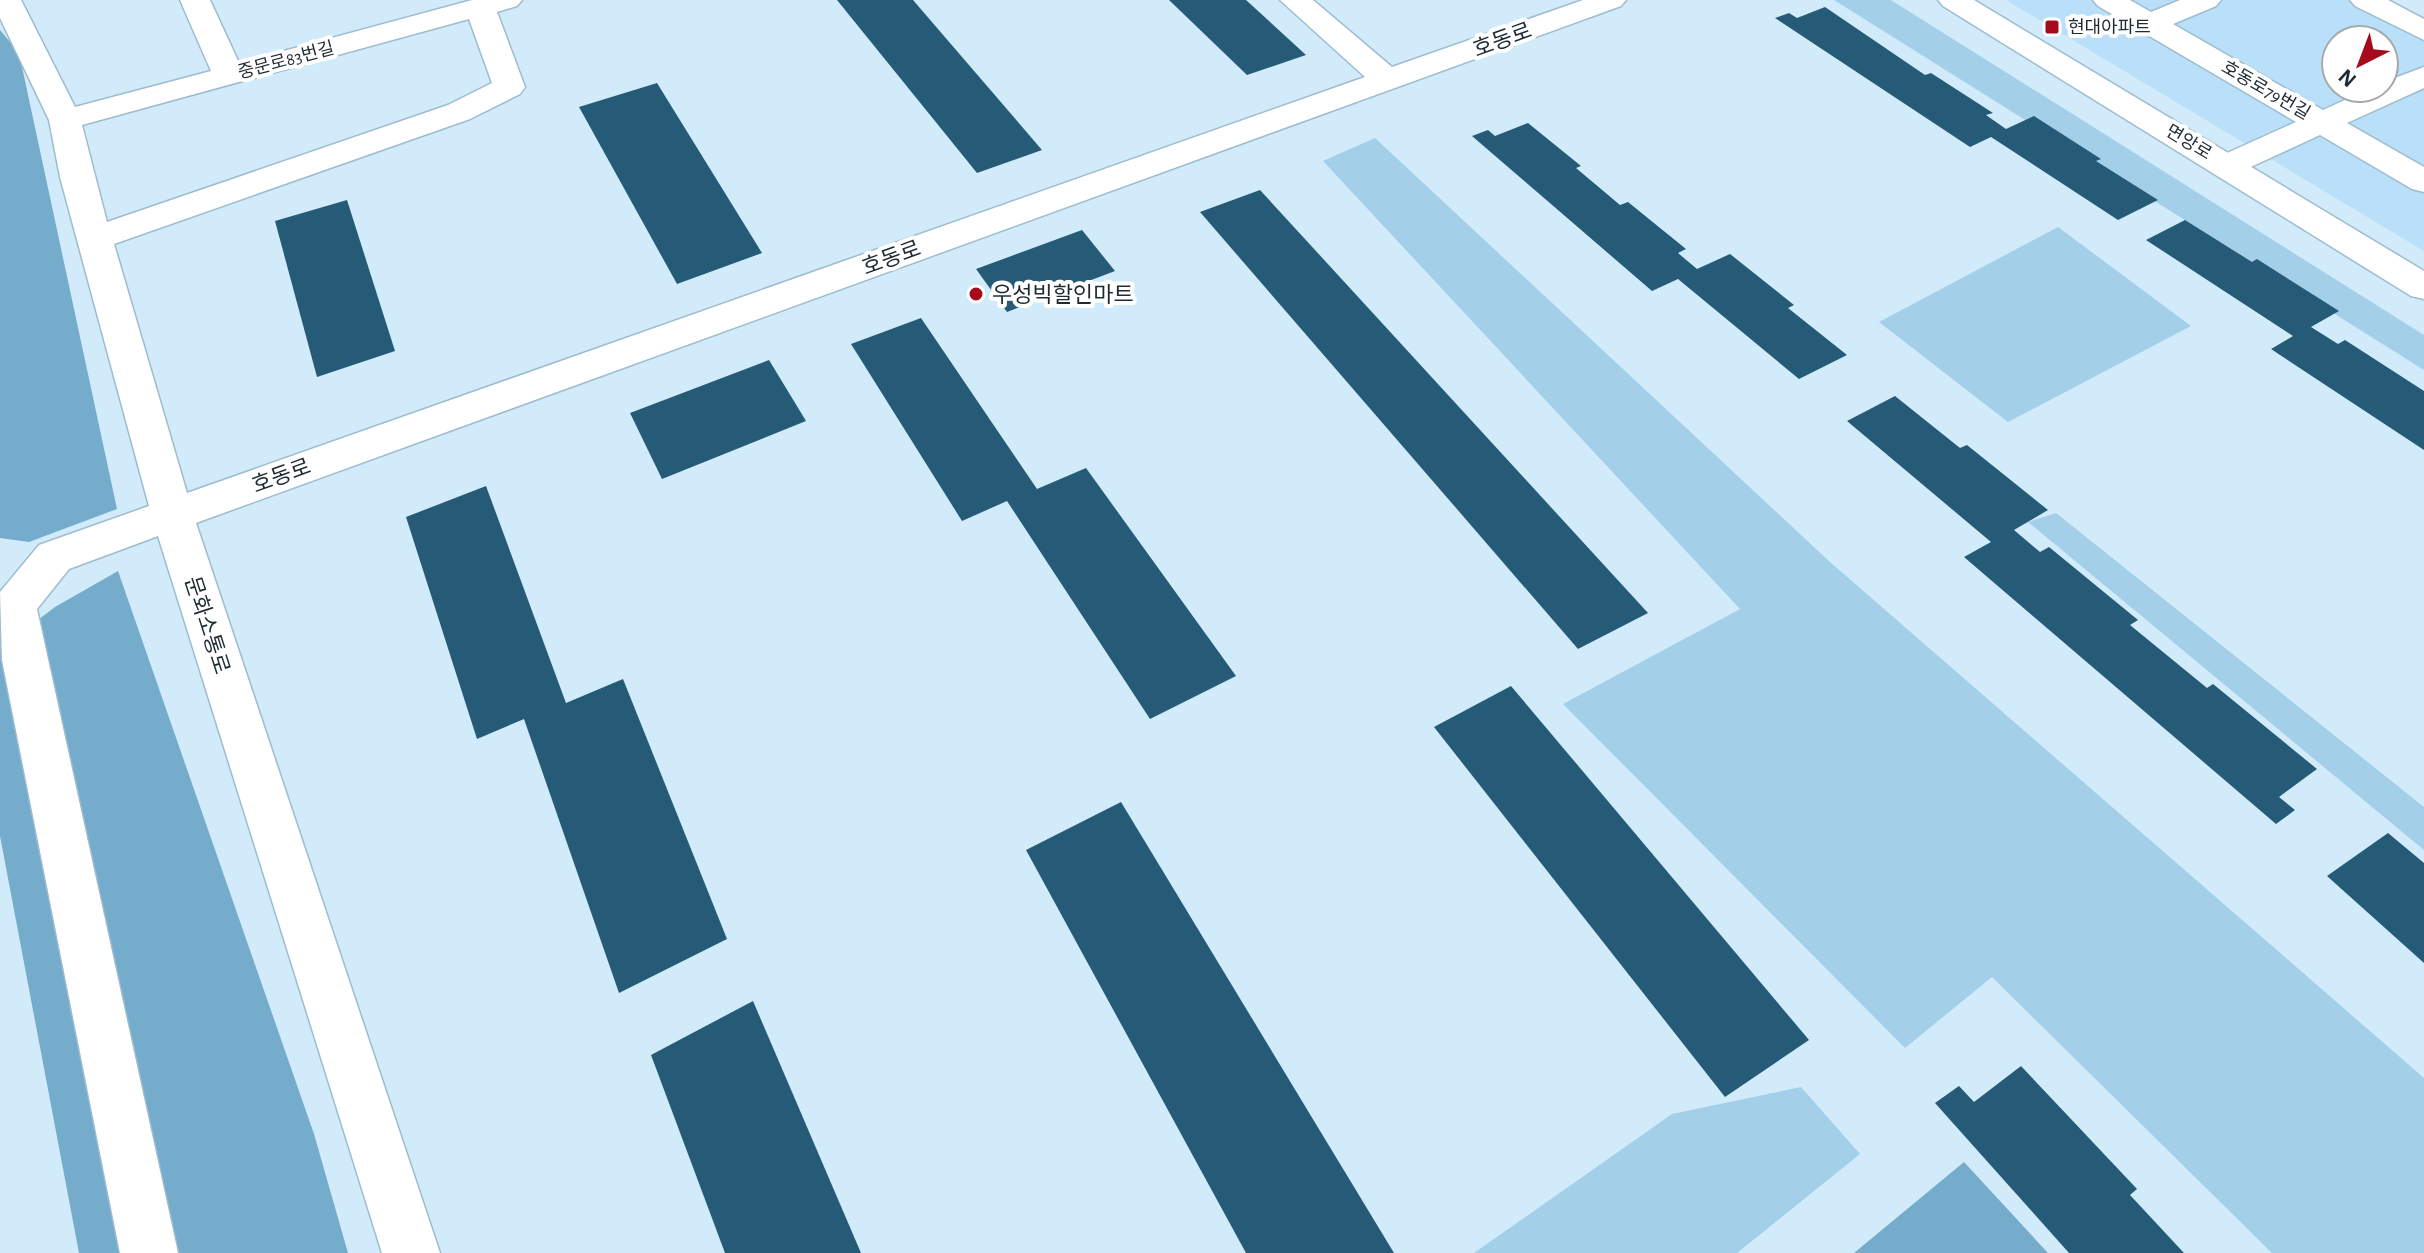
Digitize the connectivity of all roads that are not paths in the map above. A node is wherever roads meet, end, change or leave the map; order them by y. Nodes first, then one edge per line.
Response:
1 (6, 0) edge
2 (195, 0) edge
3 (1295, 0) edge
4 (1611, 0) edge
5 (1953, 0) edge
6 (2108, 0) edge
7 (2206, 0) edge
8 (2365, 0) edge
9 (494, 4) edge
10 (2148, 24) junction
11 (2424, 31) edge
12 (229, 76) junction
13 (2424, 76) edge
14 (1388, 80) junction
15 (65, 120) junction
16 (2322, 122) junction
17 (2228, 165) junction
18 (2424, 181) edge
19 (96, 238) junction
20 (2424, 287) edge
21 (172, 514) junction
22 (149, 1253) edge
23 (411, 1253) edge

1 - 15 street, 문화소통로
2 - 12 street
3 - 14 street
4 - 14 street, 호동로
5 - 17 street, 면앙로
6 - 10 street, 호동로79번길
7 - 10 street
8 - 11 street
9 - 12 street, 중문로83번길
9 - 19 street
10 - 16 street, 호동로79번길
12 - 15 street, 중문로83번길
13 - 16 street
14 - 21 street, 호동로
15 - 19 street, 문화소통로
16 - 17 street
16 - 18 street, 호동로79번길
17 - 20 street, 면앙로
19 - 21 street, 문화소통로
21 - 22 street, 호동로
21 - 23 street, 문화소통로

